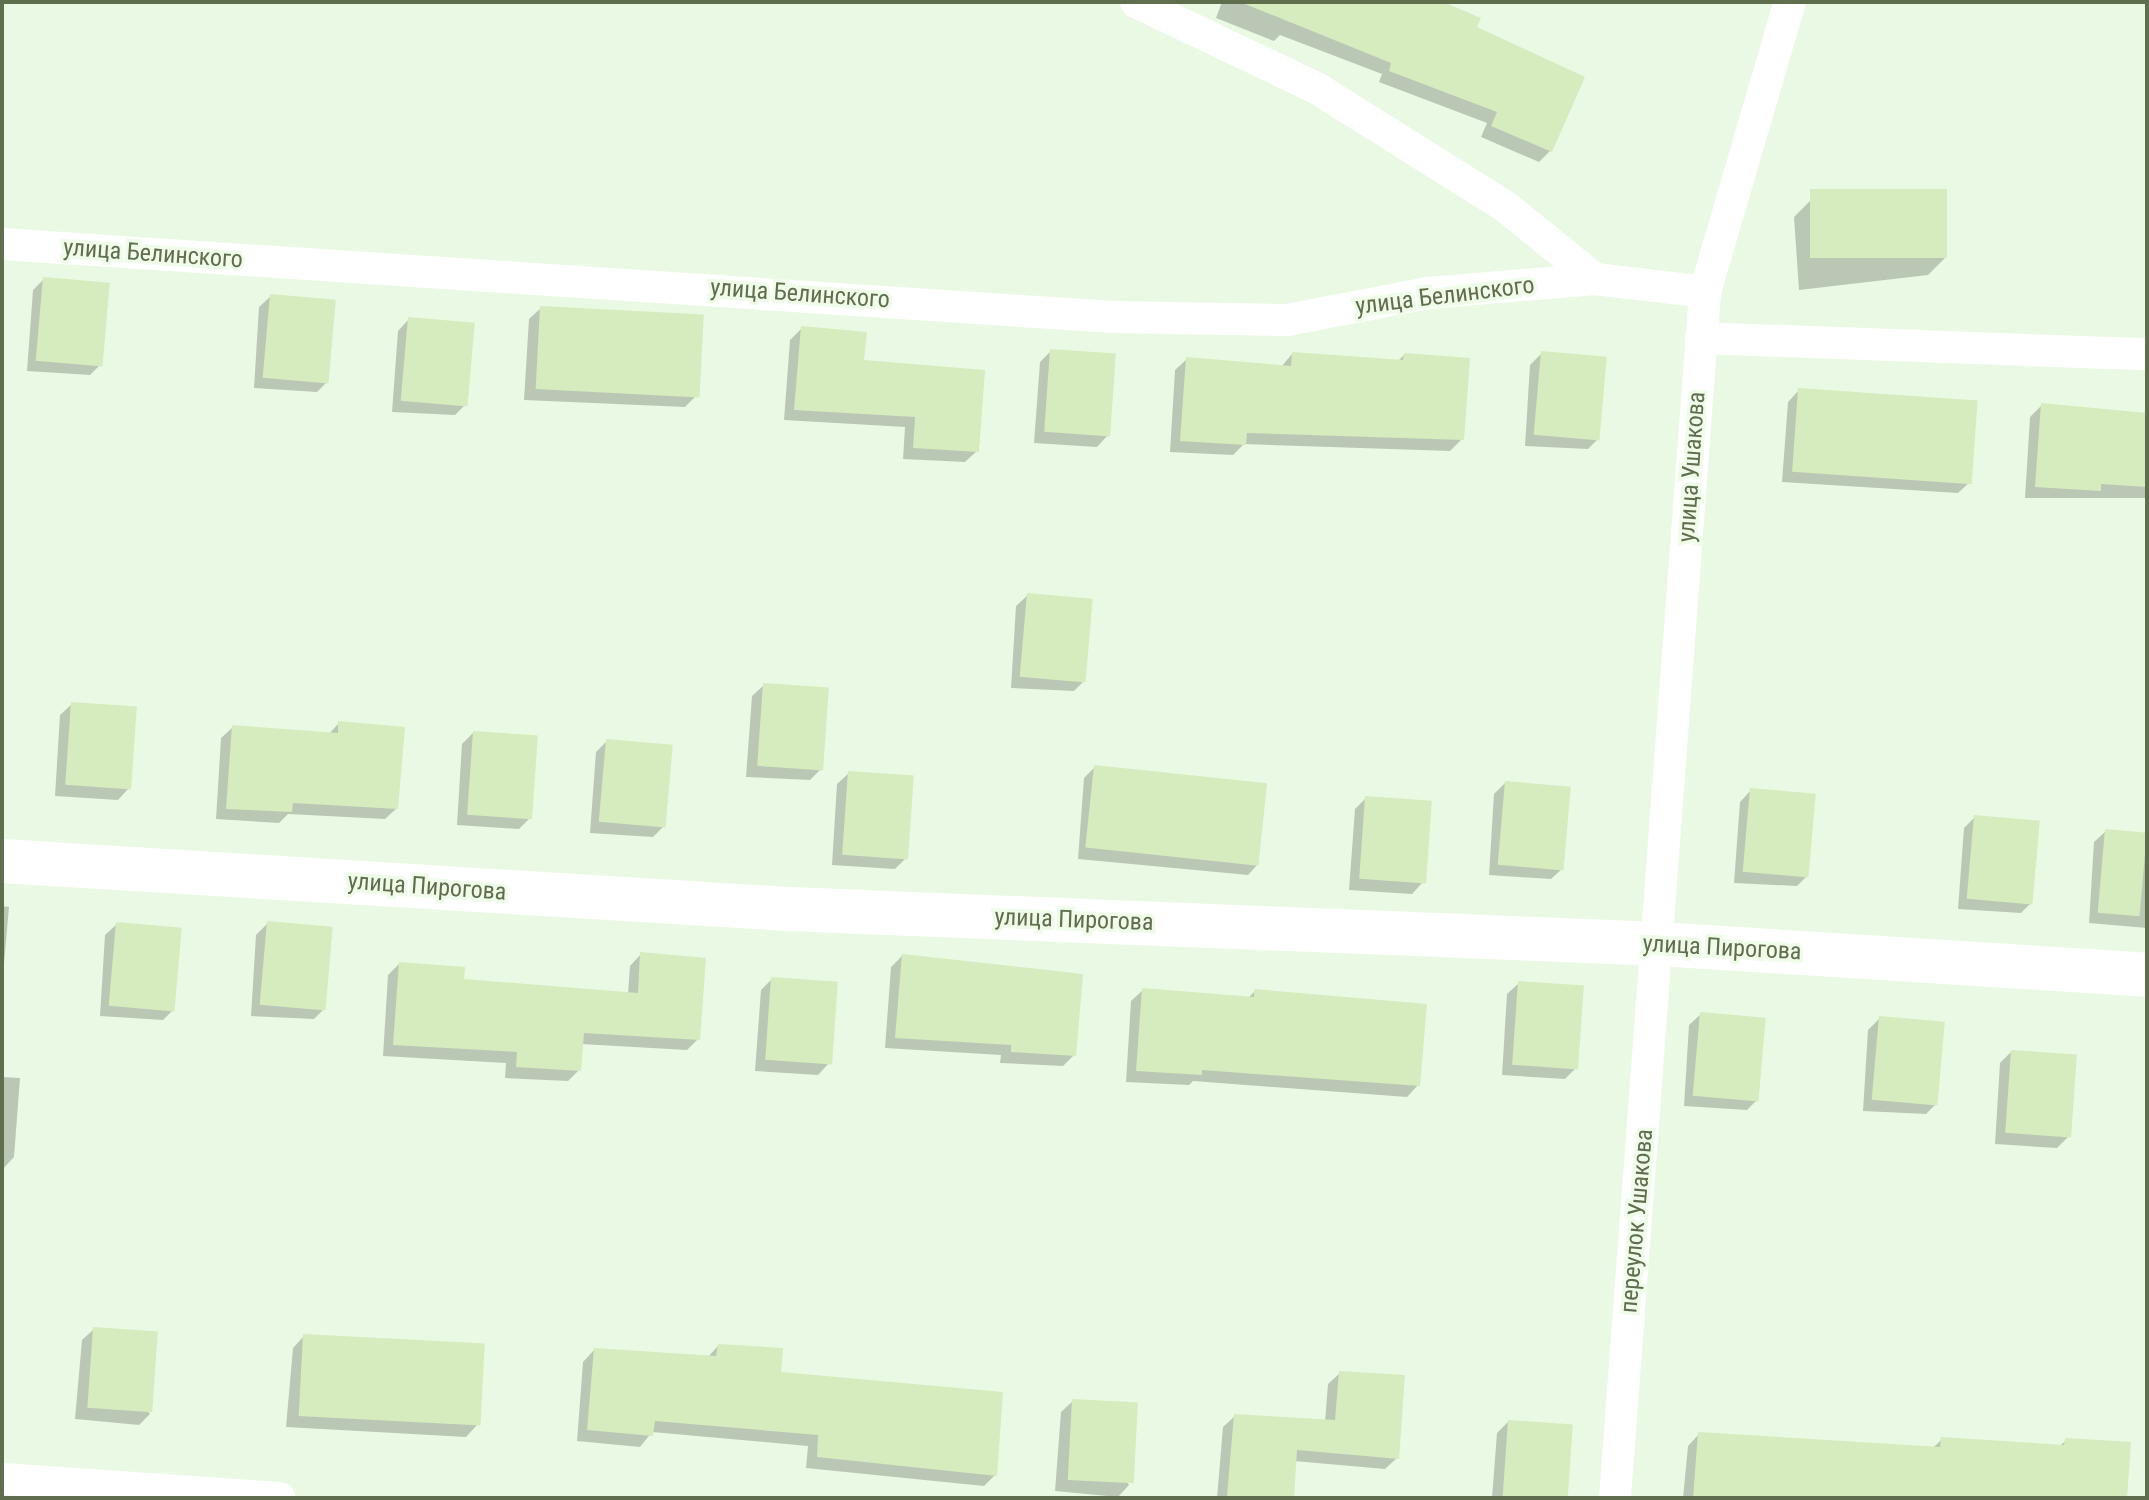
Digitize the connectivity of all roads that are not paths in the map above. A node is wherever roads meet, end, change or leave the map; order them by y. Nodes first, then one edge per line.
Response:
1 (1136, 2) edge
2 (1790, 2) edge
3 (2, 244) edge
4 (1595, 279) junction
5 (1705, 292) junction
6 (1701, 338) junction
7 (2147, 354) edge
8 (2, 861) edge
9 (1659, 944) junction
10 (2147, 975) edge
11 (2, 1479) edge
12 (279, 1498) edge
13 (1615, 1498) edge

1 - 4 street, улица Белинского
2 - 5 street, улица Ушакова
3 - 4 street, улица Белинского
4 - 5 street, улица Белинского
5 - 6 street, улица Ушакова
6 - 7 street
6 - 9 street, улица Ушакова
8 - 9 street, улица Пирогова
9 - 10 street, улица Пирогова
9 - 13 street, переулок Ушакова
11 - 12 street

